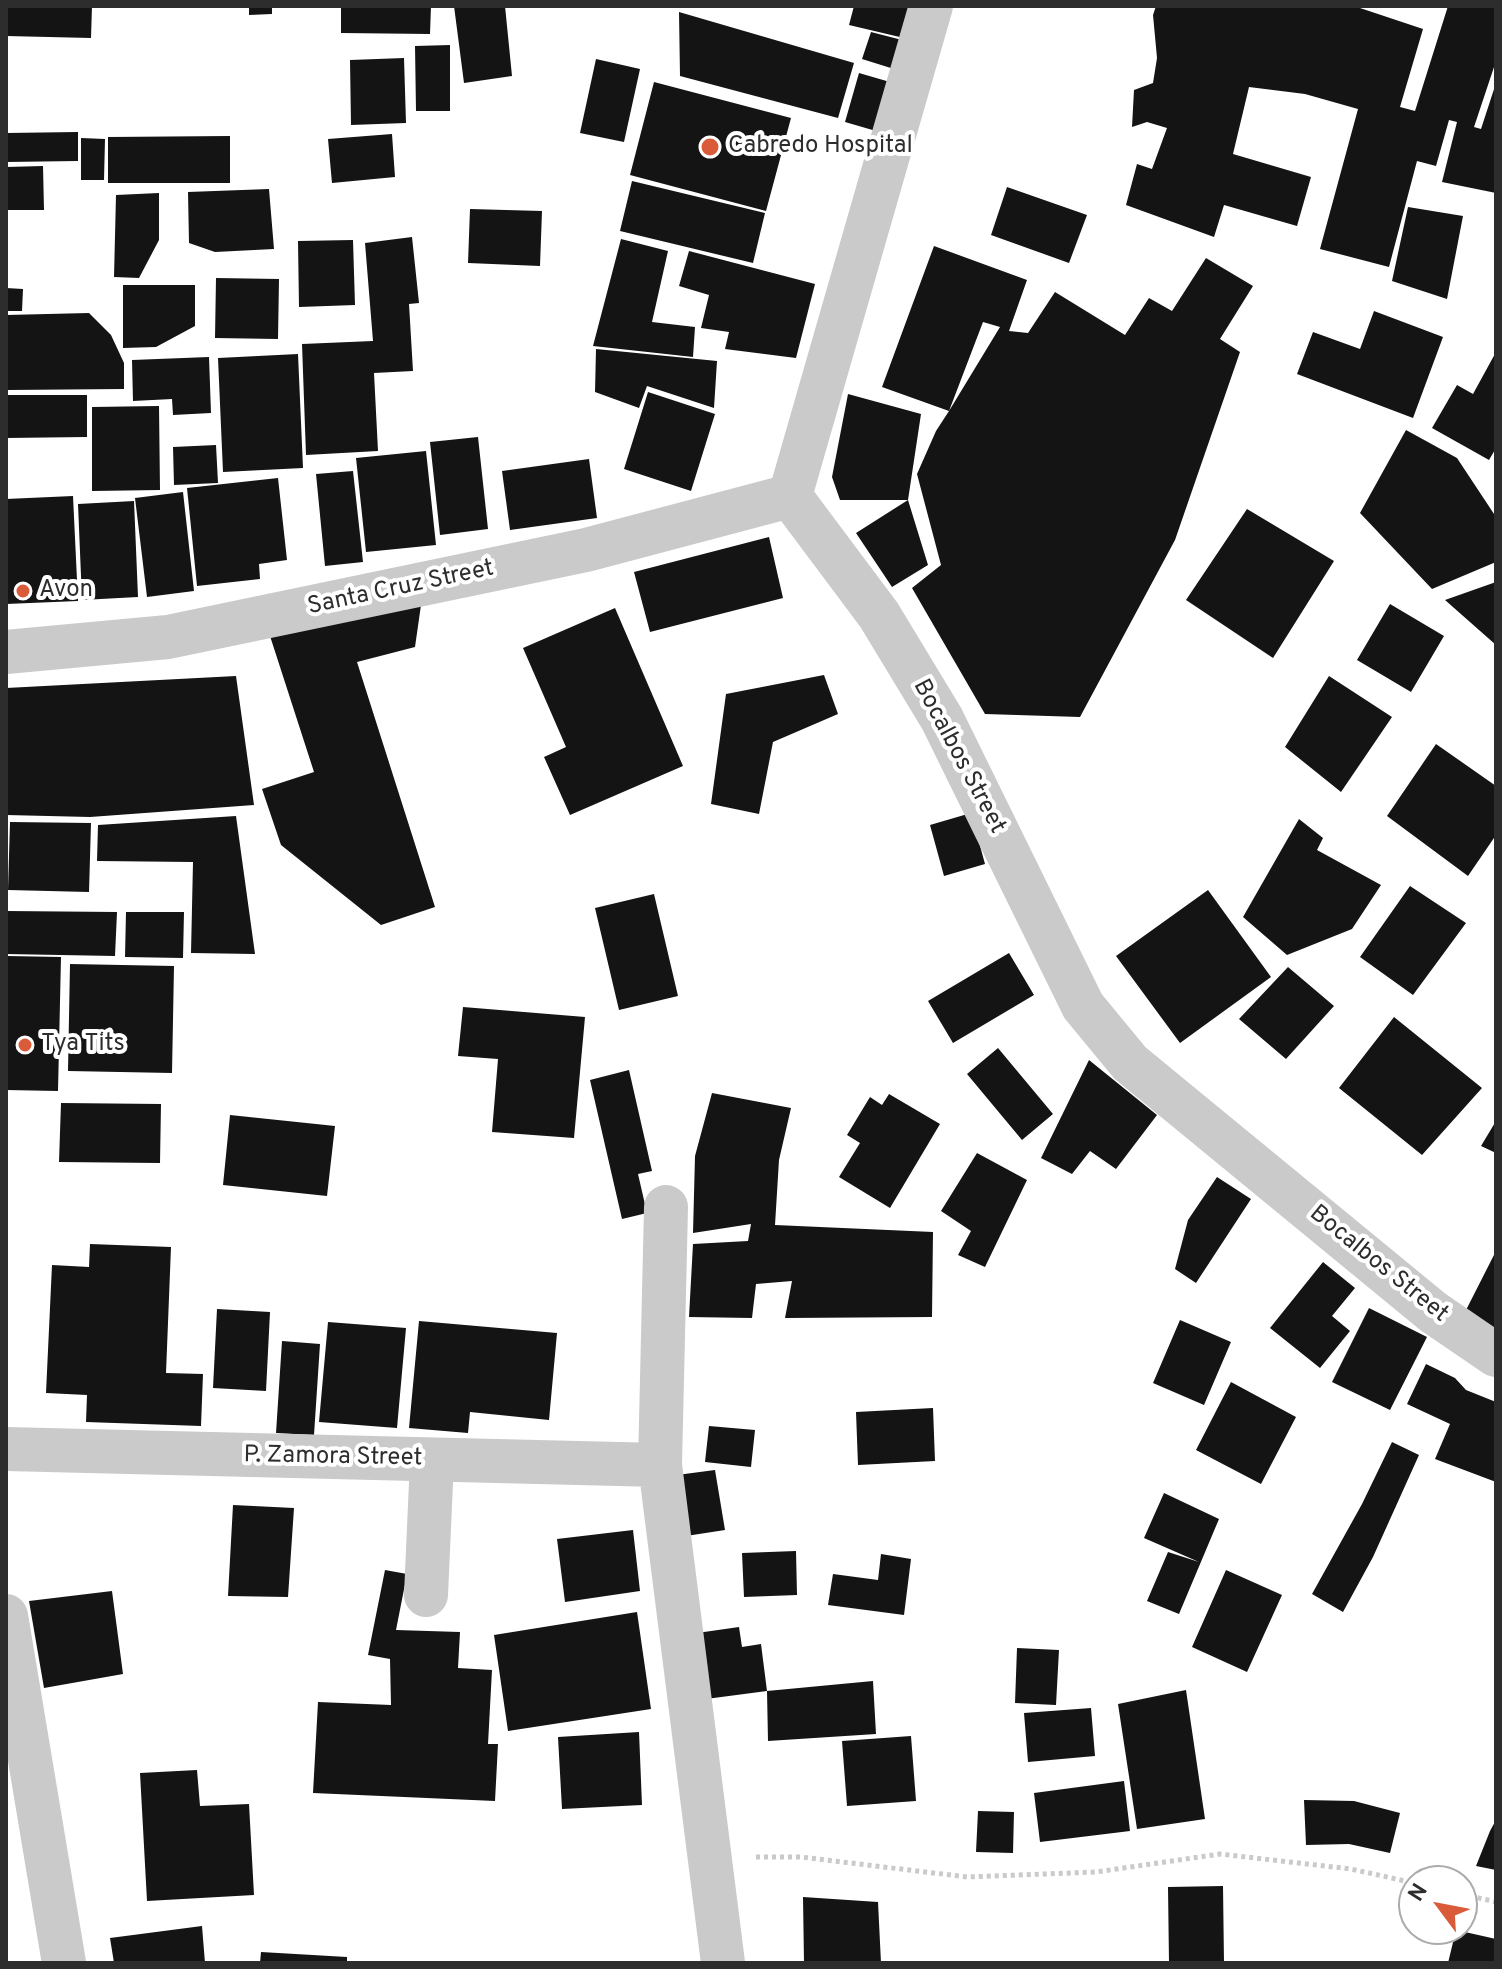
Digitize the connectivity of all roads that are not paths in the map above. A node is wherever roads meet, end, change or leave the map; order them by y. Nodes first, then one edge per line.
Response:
1 (931, 6) edge
2 (790, 496) junction
3 (6, 652) edge
4 (666, 1207) dead end
5 (1496, 1355) edge
6 (6, 1449) edge
7 (432, 1460) junction
8 (660, 1465) junction
9 (426, 1595) dead end
10 (6, 1616) edge
11 (64, 1963) edge
12 (723, 1963) edge

1 - 2 street
2 - 3 street, Santa Cruz Street
2 - 5 street, Bocalbos Street
4 - 8 street
6 - 7 street, P. Zamora Street
7 - 8 street, P. Zamora Street
7 - 9 street
8 - 12 street
10 - 11 street

